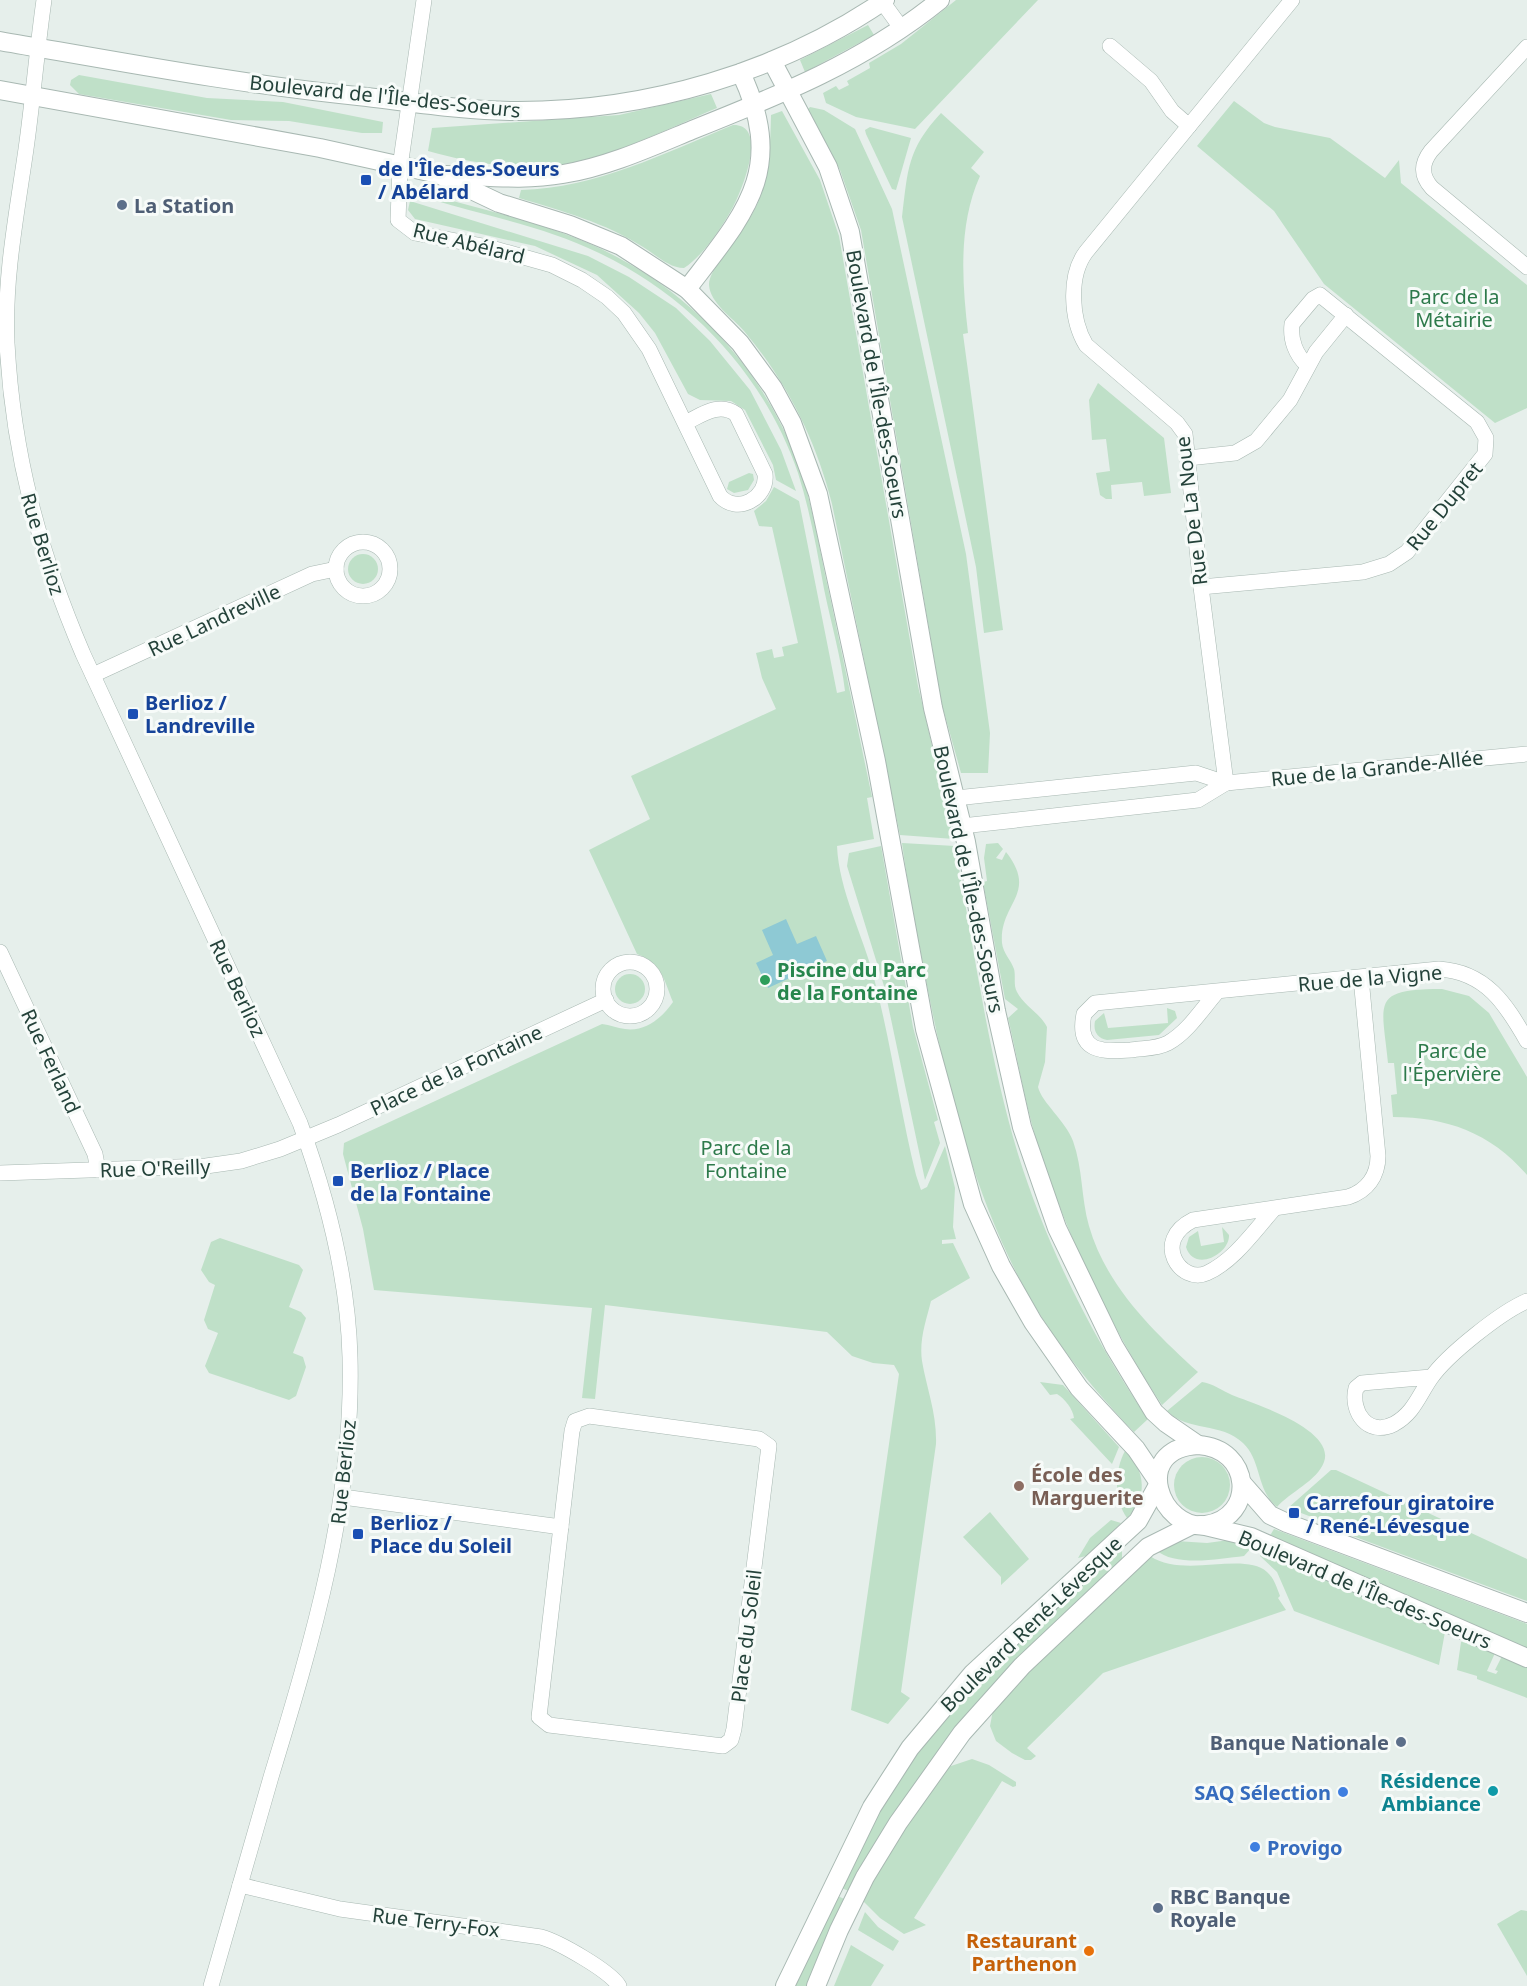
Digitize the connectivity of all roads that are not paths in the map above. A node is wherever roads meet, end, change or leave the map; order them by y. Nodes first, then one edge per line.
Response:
1 (44, 0) edge
2 (424, 0) edge
3 (940, 0) edge
4 (1292, 0) edge
5 (883, 1) edge
6 (902, 29) junction
7 (0, 41) edge
8 (1110, 46) dead end
9 (1527, 46) edge
10 (37, 48) junction
11 (772, 61) junction
12 (741, 74) junction
13 (0, 90) edge
14 (787, 91) junction
15 (33, 96) junction
16 (410, 103) junction
17 (755, 104) junction
18 (1189, 126) junction
19 (400, 167) junction
20 (438, 174) junction
21 (1527, 267) edge
22 (687, 289) junction
23 (1346, 315) junction
24 (4, 341) edge
25 (1307, 365) junction
26 (687, 422) junction
27 (1188, 458) junction
28 (336, 569) dead end
29 (1201, 587) junction
30 (93, 675) junction
31 (1527, 754) edge
32 (1226, 783) junction
33 (956, 798) junction
34 (962, 826) junction
35 (0, 952) edge
36 (1361, 978) junction
37 (1217, 992) junction
38 (606, 1000) dead end
39 (1527, 1041) edge
40 (305, 1139) junction
41 (98, 1170) junction
42 (0, 1173) edge
43 (1274, 1209) junction
44 (1527, 1301) edge
45 (1431, 1377) junction
46 (1198, 1445) junction
47 (1158, 1483) junction
48 (1242, 1483) junction
49 (344, 1497) junction
50 (1197, 1525) junction
51 (561, 1527) junction
52 (1527, 1613) edge
53 (1527, 1658) edge
54 (240, 1885) junction
55 (211, 1986) edge
56 (619, 1986) edge
57 (785, 1986) edge
58 (816, 1986) edge

1 - 10 street, Rue Berlioz
2 - 16 street, Rue Abélard
3 - 6 street
4 - 18 street, Rue De La Noue
5 - 6 street
5 - 11 street
6 - 14 street
7 - 10 street, Boulevard de l'Île-des-Soeurs
8 - 18 street
9 - 21 street
10 - 15 street, Rue Berlioz
10 - 16 street, Boulevard de l'Île-des-Soeurs
11 - 12 street, Boulevard de l'Île-des-Soeurs
11 - 14 street, Boulevard de l'Île-des-Soeurs
12 - 16 street, Boulevard de l'Île-des-Soeurs
12 - 17 street
13 - 15 street
14 - 17 street
14 - 33 street, Boulevard de l'Île-des-Soeurs
15 - 19 street
15 - 24 street, Rue Berlioz
16 - 19 street, Rue Abélard
17 - 20 street
17 - 22 street
18 - 27 street, Rue De La Noue
19 - 20 street
19 - 26 street, Rue Abélard
20 - 22 street
22 - 47 street
23 - 25 street
23 - 25 street, Rue Dupret
23 - 29 street, Rue Dupret
24 - 30 street, Rue Berlioz
25 - 27 street
26 - 26 street, Rue Abélard
27 - 29 street, Rue De La Noue
28 - 30 street, Rue Landreville
29 - 32 street, Rue De La Noue
30 - 40 street, Rue Berlioz
31 - 32 street, Rue de la Grande-Allée
32 - 33 street, Rue de la Grande-Allée
32 - 34 street, Rue de la Grande-Allée
33 - 34 street, Boulevard de l'Île-des-Soeurs
34 - 46 street, Boulevard de l'Île-des-Soeurs
35 - 41 street, Rue Ferland
36 - 37 street, Rue de la Vigne
36 - 39 street, Rue de la Vigne
36 - 43 street
37 - 37 street, Rue de la Vigne
38 - 40 street, Place de la Fontaine
40 - 41 street, Rue O'Reilly
40 - 49 street, Rue Berlioz
41 - 42 street, Rue O'Reilly
43 - 43 street
44 - 45 street
45 - 45 street
46 - 47 street
46 - 48 street
47 - 50 street
47 - 57 street, Boulevard René-Lévesque
48 - 50 street
48 - 52 street, Boulevard de l'Île-des-Soeurs
49 - 51 street
49 - 54 street, Rue Berlioz
50 - 53 street, Boulevard de l'Île-des-Soeurs
50 - 58 street, Boulevard René-Lévesque
51 - 51 street, Place du Soleil
54 - 55 street, Rue Berlioz
54 - 56 street, Rue Terry-Fox

